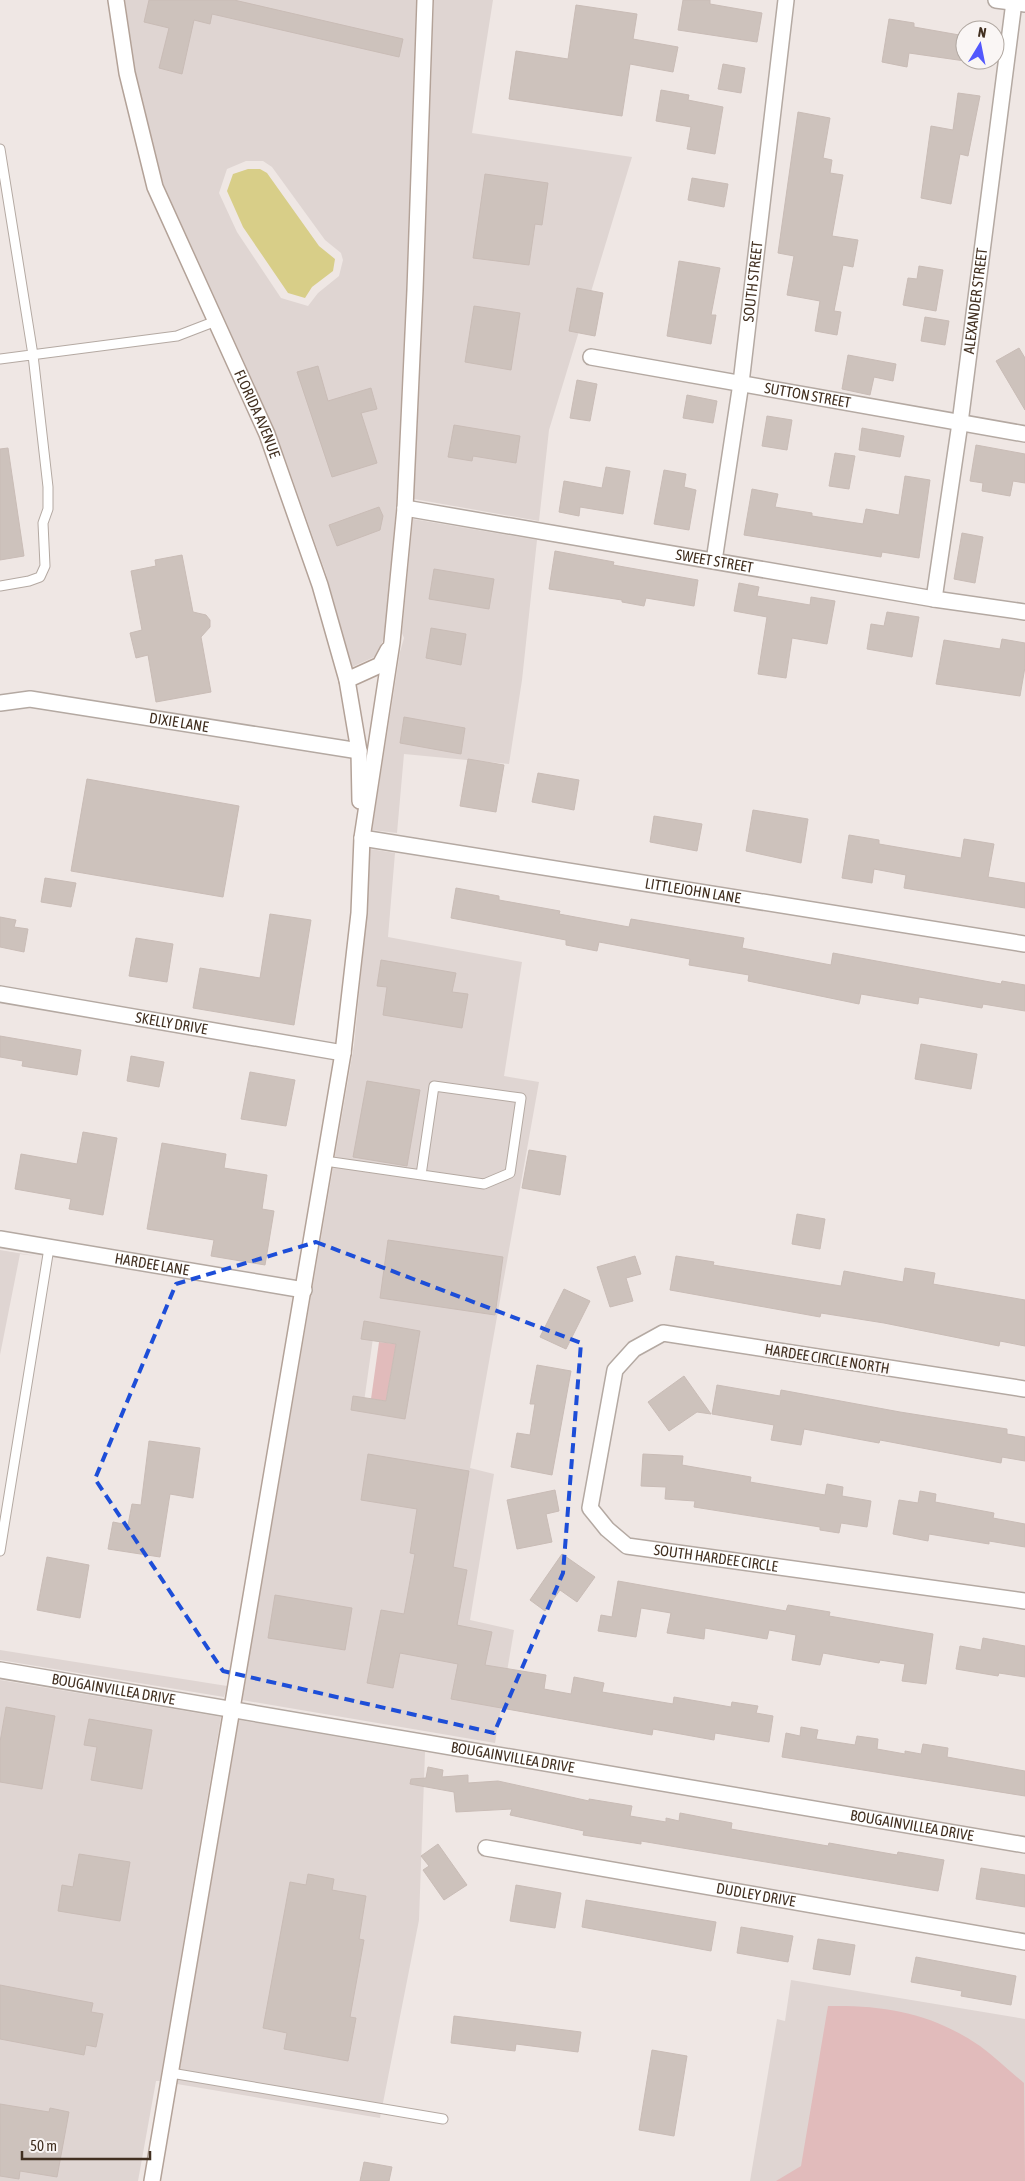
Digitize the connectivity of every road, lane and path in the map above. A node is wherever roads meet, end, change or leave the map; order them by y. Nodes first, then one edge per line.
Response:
1 (116, 0) edge
2 (425, 0) edge
3 (786, 0) edge
4 (996, 0) edge
5 (1020, 3) edge
6 (0, 149) edge
7 (216, 321) junction
8 (33, 355) junction
9 (591, 357) dead end
10 (0, 360) edge
11 (741, 383) junction
12 (960, 423) junction
13 (1025, 434) edge
14 (405, 508) junction
15 (714, 561) junction
16 (0, 586) edge
17 (934, 599) junction
18 (1025, 612) edge
19 (392, 642) junction
20 (347, 680) junction
21 (0, 703) edge
22 (359, 751) junction
23 (362, 838) junction
24 (1025, 944) edge
25 (0, 994) edge
26 (344, 1053) junction
27 (326, 1161) junction
28 (421, 1175) junction
29 (0, 1240) edge
30 (49, 1248) junction
31 (304, 1290) junction
32 (634, 1349) joint
33 (1025, 1389) edge
34 (0, 1551) edge
35 (1025, 1601) edge
36 (0, 1670) edge
37 (232, 1709) junction
38 (1025, 1845) edge
39 (486, 1848) dead end
40 (1025, 1942) edge
41 (170, 2073) junction
42 (443, 2119) dead end
43 (152, 2181) edge

1 - 7 street, FLORIDA AVENUE
2 - 14 street
3 - 11 street, SOUTH STREET
4 - 5 street
5 - 12 street, ALEXANDER STREET
6 - 8 lane
7 - 8 lane
7 - 20 street, FLORIDA AVENUE
8 - 10 lane
8 - 16 lane
9 - 11 street, SUTTON STREET
11 - 12 street, SUTTON STREET
11 - 15 street, SOUTH STREET
12 - 13 street, SUTTON STREET
12 - 17 street, ALEXANDER STREET
14 - 15 street, SWEET STREET
14 - 19 street
15 - 17 street, SWEET STREET
17 - 18 street, SWEET STREET
19 - 20 street
19 - 23 street
20 - 22 street, FLORIDA AVENUE
21 - 22 street, DIXIE LANE
22 - 23 street, FLORIDA AVENUE
23 - 24 street, LITTLEJOHN LANE
23 - 26 street
25 - 26 street, SKELLY DRIVE
26 - 27 street
27 - 28 lane
27 - 31 street
28 - 28 lane
29 - 30 street, HARDEE LANE
30 - 31 street, HARDEE LANE
30 - 34 lane
31 - 37 street
32 - 33 street, HARDEE CIRCLE NORTH
32 - 35 street, SOUTH HARDEE CIRCLE
36 - 37 street, BOUGAINVILLEA DRIVE
37 - 38 street, BOUGAINVILLEA DRIVE
37 - 41 street
39 - 40 street, DUDLEY DRIVE
41 - 42 lane
41 - 43 street

